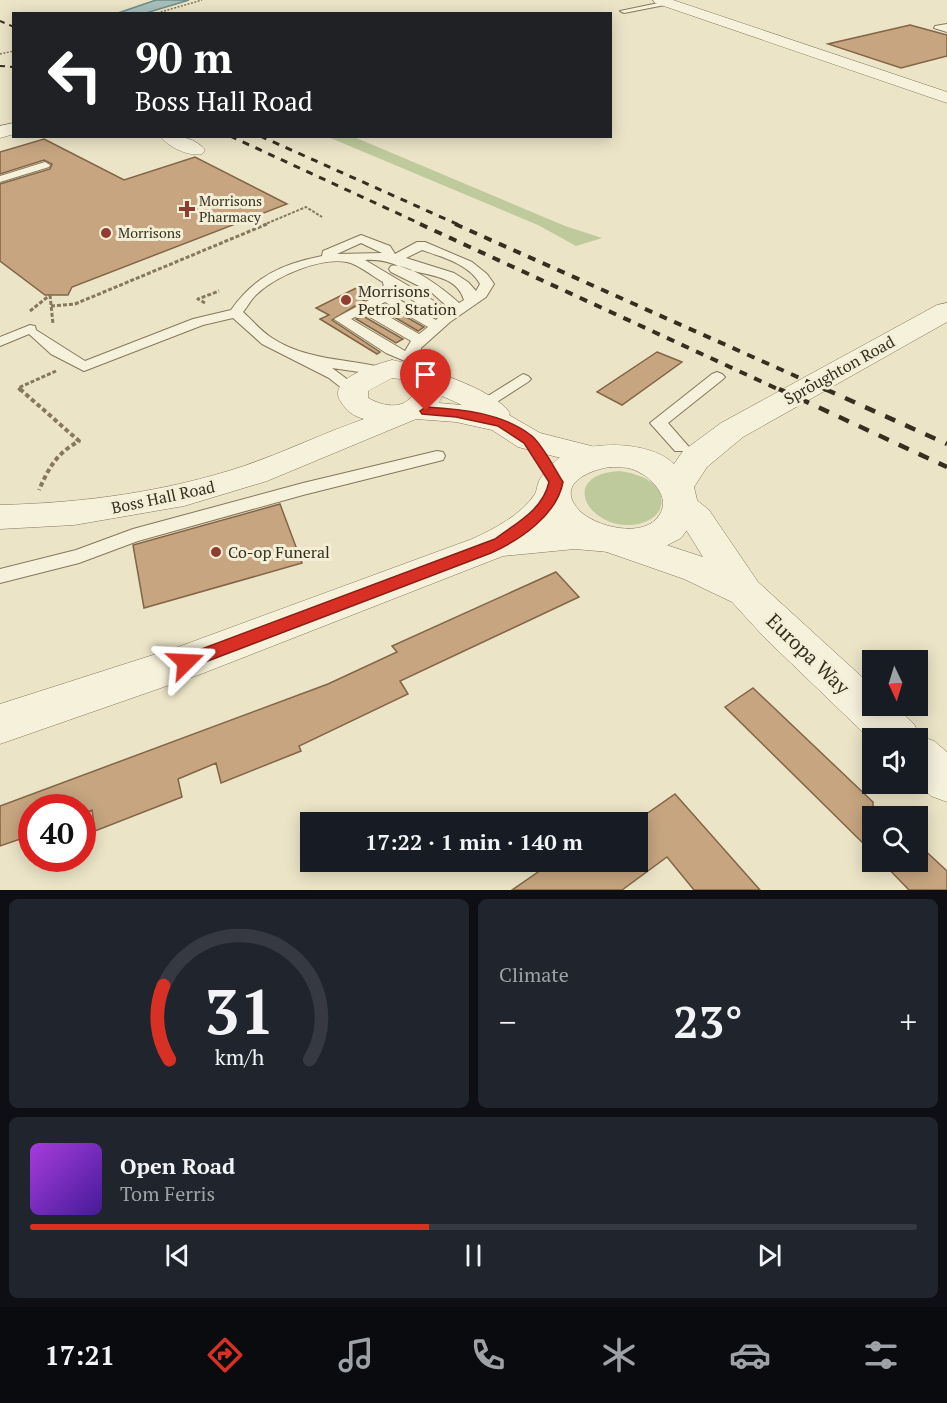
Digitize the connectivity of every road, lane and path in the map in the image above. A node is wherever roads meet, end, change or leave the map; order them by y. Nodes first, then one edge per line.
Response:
1 (202, 0) edge
2 (664, 1) edge
3 (624, 11) dead end
4 (161, 12) edge
5 (947, 26) edge
6 (947, 30) edge
7 (947, 98) edge
8 (174, 138) edge
9 (195, 150) dead end
10 (45, 165) dead end
11 (0, 179) edge
12 (322, 217) dead end
13 (438, 252) junction
14 (351, 258) junction
15 (315, 260) junction
16 (405, 265) junction
17 (388, 291) junction
18 (50, 295) dead end
19 (476, 297) junction
20 (51, 306) junction
21 (367, 306) junction
22 (458, 309) junction
23 (947, 310) edge
24 (236, 313) junction
25 (442, 323) junction
26 (55, 326) dead end
27 (423, 339) junction
28 (0, 342) edge
29 (293, 353) junction
30 (416, 366) junction
31 (380, 371) junction
32 (717, 377) dead end
33 (523, 379) dead end
34 (354, 393) junction
35 (405, 412) junction
36 (493, 414) junction
37 (732, 430) junction
38 (529, 440) junction
39 (318, 447) junction
40 (681, 447) junction
41 (437, 456) dead end
42 (610, 457) junction
43 (555, 489) junction
44 (678, 496) junction
45 (0, 517) edge
46 (603, 539) junction
47 (500, 543) junction
48 (0, 576) edge
49 (746, 592) junction
50 (0, 724) edge
51 (888, 728) edge
52 (928, 764) edge
53 (947, 782) edge

1 - 4 path
2 - 3 lane
2 - 7 street
5 - 6 lane
8 - 9 street
10 - 11 lane
12 - 20 path
13 - 16 lane
13 - 16 lane
13 - 19 lane
14 - 15 lane
14 - 16 lane
14 - 16 lane
14 - 17 lane
15 - 16 lane
15 - 24 lane
16 - 19 lane
16 - 22 lane
17 - 21 lane
17 - 25 lane
18 - 20 path
19 - 22 lane
20 - 26 path
21 - 27 lane
21 - 30 lane
22 - 25 lane
23 - 37 street, Sproughton Road
24 - 28 lane
24 - 29 lane
25 - 27 lane
27 - 30 lane
29 - 31 lane
29 - 34 lane
30 - 31 street
30 - 35 street
30 - 36 street, Boss Hall Road
31 - 34 street
32 - 40 lane
33 - 36 lane
34 - 35 street
34 - 39 street, Boss Hall Road
35 - 36 street, Boss Hall Road
35 - 39 street, Boss Hall Road
36 - 38 street, Boss Hall Road
37 - 40 street, Sproughton Road
37 - 44 street, Sproughton Road
38 - 42 street, Boss Hall Road
38 - 43 street, Boss Hall Road
39 - 45 street, Boss Hall Road
40 - 42 street, Sproughton Road
41 - 48 lane
42 - 43 street, Sproughton Road
42 - 44 street
43 - 46 street
43 - 47 street, Sproughton Road
44 - 46 street, Sproughton Road
44 - 49 street, Europa Way
46 - 47 street, Sproughton Road
46 - 49 street, Europa Way
47 - 50 street, Sproughton Road
49 - 51 street, Europa Way
52 - 53 street

